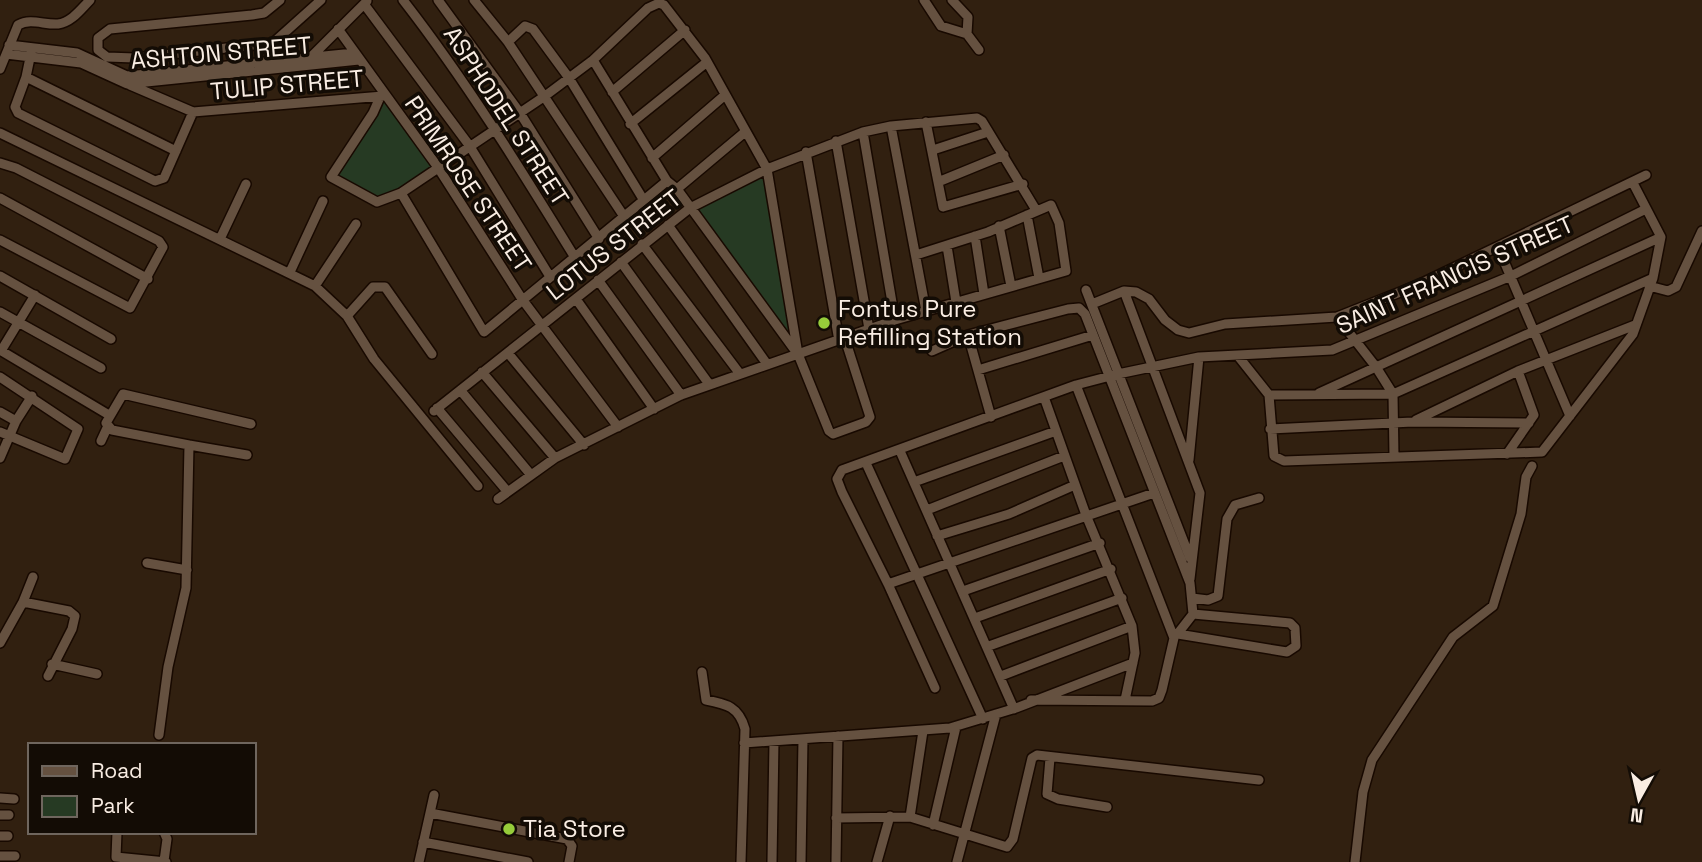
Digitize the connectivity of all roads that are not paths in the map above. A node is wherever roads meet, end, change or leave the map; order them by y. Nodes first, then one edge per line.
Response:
1 (280, 0) edge
2 (402, 0) edge
3 (438, 0) edge
4 (474, 0) edge
5 (924, 0) edge
6 (952, 0) edge
7 (86, 1) edge
8 (319, 1) edge
9 (366, 2) edge
10 (338, 29) junction
11 (685, 30) junction
12 (967, 34) junction
13 (508, 43) junction
14 (8, 49) junction
15 (979, 50) dead end
16 (30, 53) junction
17 (311, 56) junction
18 (357, 56) junction
19 (593, 60) junction
20 (707, 62) junction
21 (305, 65) junction
22 (0, 69) edge
23 (26, 77) junction
24 (569, 78) junction
25 (127, 80) junction
26 (612, 92) junction
27 (725, 95) junction
28 (382, 96) junction
29 (545, 96) junction
30 (193, 112) junction
31 (520, 114) junction
32 (926, 122) junction
33 (629, 124) junction
34 (891, 126) junction
35 (496, 128) junction
36 (745, 132) junction
37 (863, 132) junction
38 (988, 132) junction
39 (0, 134) edge
40 (836, 141) junction
41 (469, 145) junction
42 (933, 150) junction
43 (176, 151) junction
44 (806, 152) junction
45 (1004, 155) junction
46 (652, 158) junction
47 (0, 163) edge
48 (437, 166) junction
49 (767, 169) junction
50 (1646, 174) dead end
51 (667, 181) junction
52 (938, 182) junction
53 (1633, 183) junction
54 (246, 184) dead end
55 (1023, 184) junction
56 (677, 189) junction
57 (401, 192) junction
58 (0, 198) edge
59 (643, 200) junction
60 (323, 201) dead end
61 (690, 208) junction
62 (1646, 209) junction
63 (1037, 210) junction
64 (1027, 215) junction
65 (625, 218) junction
66 (356, 224) dead end
67 (668, 225) junction
68 (999, 226) junction
69 (1702, 231) edge
70 (975, 236) junction
71 (1661, 237) junction
72 (220, 239) junction
73 (599, 239) junction
74 (0, 240) edge
75 (642, 244) junction
76 (947, 246) junction
77 (1497, 247) junction
78 (916, 255) junction
79 (574, 256) junction
80 (621, 262) junction
81 (290, 272) junction
82 (550, 275) junction
83 (0, 276) edge
84 (1511, 276) junction
85 (148, 278) junction
86 (1039, 278) junction
87 (598, 280) junction
88 (1651, 282) junction
89 (316, 286) junction
90 (1011, 286) junction
91 (1086, 290) dead end
92 (1124, 290) junction
93 (984, 294) junction
94 (35, 295) junction
95 (522, 299) junction
96 (576, 299) junction
97 (1521, 300) junction
98 (956, 302) junction
99 (1092, 304) junction
100 (926, 311) junction
101 (0, 312) edge
102 (347, 316) junction
103 (1338, 317) junction
104 (895, 320) junction
105 (19, 321) junction
106 (1635, 324) junction
107 (541, 325) junction
108 (869, 329) junction
109 (1534, 332) junction
110 (968, 335) junction
111 (1093, 335) junction
112 (111, 339) dead end
113 (842, 340) junction
114 (1354, 341) junction
115 (1, 350) edge
116 (932, 351) dead end
117 (508, 353) junction
118 (432, 354) dead end
119 (799, 354) junction
120 (1238, 356) junction
121 (1199, 357) junction
122 (1547, 360) junction
123 (767, 364) junction
124 (1153, 366) junction
125 (1376, 367) junction
126 (101, 368) dead end
127 (978, 370) junction
128 (1518, 371) junction
129 (482, 372) junction
130 (740, 374) junction
131 (1114, 375) junction
132 (0, 377) edge
133 (709, 384) junction
134 (1076, 385) junction
135 (461, 391) junction
136 (1393, 394) junction
137 (681, 395) junction
138 (1269, 395) junction
139 (1315, 395) junction
140 (32, 396) junction
141 (1044, 397) junction
142 (654, 409) junction
143 (0, 412) edge
144 (109, 415) junction
145 (1570, 416) junction
146 (991, 418) junction
147 (16, 421) junction
148 (1413, 422) junction
149 (1529, 423) junction
150 (251, 424) dead end
151 (1396, 424) junction
152 (618, 427) junction
153 (107, 428) junction
154 (1270, 429) junction
155 (1056, 430) junction
156 (0, 432) edge
157 (10, 436) junction
158 (101, 442) dead end
159 (189, 445) junction
160 (584, 445) junction
161 (900, 450) junction
162 (1507, 454) junction
163 (247, 455) dead end
164 (1064, 456) junction
165 (1394, 457) junction
166 (0, 458) edge
167 (555, 458) junction
168 (866, 463) junction
169 (1188, 464) junction
170 (1532, 466) dead end
171 (531, 475) junction
172 (914, 482) junction
173 (1075, 485) junction
174 (478, 486) dead end
175 (507, 491) junction
176 (1154, 493) junction
177 (1259, 498) dead end
178 (498, 499) dead end
179 (1121, 505) junction
180 (927, 510) junction
181 (1086, 515) junction
182 (937, 536) junction
183 (1100, 543) junction
184 (1190, 560) junction
185 (148, 562) dead end
186 (950, 564) junction
187 (1111, 569) junction
188 (187, 570) junction
189 (917, 574) junction
190 (33, 577) dead end
191 (888, 583) junction
192 (1190, 583) junction
193 (962, 591) junction
194 (1122, 598) junction
195 (1192, 598) junction
196 (23, 602) junction
197 (1193, 614) junction
198 (975, 618) junction
199 (1132, 626) junction
200 (1177, 635) junction
201 (0, 643) edge
202 (989, 646) junction
203 (1133, 663) junction
204 (52, 664) junction
205 (702, 672) dead end
206 (97, 674) dead end
207 (48, 676) dead end
208 (1001, 676) junction
209 (935, 688) dead end
210 (1031, 700) junction
211 (1125, 700) junction
212 (1014, 709) junction
213 (996, 714) junction
214 (983, 719) junction
215 (956, 727) junction
216 (923, 731) junction
217 (159, 735) dead end
218 (838, 736) junction
219 (803, 739) junction
220 (774, 741) junction
221 (744, 743) junction
222 (1050, 758) junction
223 (1259, 780) dead end
224 (434, 795) dead end
225 (0, 798) edge
226 (14, 799) dead end
227 (1107, 807) dead end
228 (430, 813) junction
229 (890, 816) junction
230 (910, 817) junction
231 (836, 818) junction
232 (933, 825) junction
233 (117, 834) edge
234 (165, 834) edge
235 (964, 835) junction
236 (423, 842) junction
237 (0, 856) edge
238 (15, 856) dead end
239 (116, 860) edge
240 (165, 862) edge
241 (419, 862) edge
242 (528, 862) edge
243 (569, 862) edge
244 (741, 862) edge
245 (772, 862) edge
246 (802, 862) edge
247 (836, 862) edge
248 (877, 862) edge
249 (957, 862) edge
250 (1355, 862) edge

1 - 8 street
2 - 35 street, ASPHODEL STREET
3 - 31 street
4 - 13 street
5 - 12 street
6 - 12 street
7 - 14 street
9 - 10 street
9 - 41 street
10 - 17 street
10 - 18 street, PRIMROSE STREET
11 - 19 street
11 - 20 street
11 - 26 street
12 - 15 street
13 - 24 street
13 - 29 street
14 - 16 street, ASHTON STREET
14 - 22 street
16 - 23 street
16 - 25 street, ASHTON STREET
17 - 18 street, ASHTON STREET
17 - 21 street
17 - 25 street, ASHTON STREET
18 - 21 street, ASHTON STREET
18 - 28 street, PRIMROSE STREET
19 - 24 street
19 - 26 street
20 - 27 street
20 - 33 street
21 - 25 street, ASHTON STREET
23 - 43 street
23 - 43 street
24 - 29 street
24 - 59 street
25 - 30 street
26 - 33 street
27 - 36 street
27 - 46 street
28 - 30 street, TULIP STREET
28 - 48 street, PRIMROSE STREET
28 - 57 street
29 - 31 street
29 - 65 street
30 - 43 street
31 - 35 street
31 - 73 street
32 - 34 street, LOTUS STREET
32 - 38 street, LOTUS STREET
32 - 42 street
33 - 46 street
34 - 37 street, LOTUS STREET
34 - 78 street
35 - 41 street
35 - 79 street, ASPHODEL STREET
36 - 49 street
36 - 56 street
37 - 40 street, LOTUS STREET
37 - 104 street
38 - 42 street
38 - 45 street
39 - 72 street
40 - 44 street, LOTUS STREET
40 - 108 street
41 - 48 street
41 - 82 street
42 - 52 street
44 - 49 street, LOTUS STREET
44 - 113 street
45 - 52 street
45 - 55 street
46 - 51 street
47 - 85 street
48 - 57 street
48 - 95 street, PRIMROSE STREET
49 - 61 street, LOTUS STREET
49 - 119 street
50 - 53 street
51 - 56 street
51 - 59 street
52 - 55 street
53 - 62 street
53 - 77 street
54 - 72 street
55 - 63 street
56 - 61 street
57 - 95 street
58 - 85 street
59 - 65 street
60 - 81 street
61 - 67 street, LOTUS STREET
61 - 119 street
62 - 71 street
62 - 84 street, SAINT FRANCIS STREET
63 - 64 street
63 - 86 street
64 - 68 street
64 - 86 street
65 - 73 street
66 - 89 street
67 - 75 street, LOTUS STREET
67 - 123 street
68 - 70 street
68 - 90 street
69 - 88 street
70 - 76 street
70 - 93 street
71 - 88 street
71 - 97 street
72 - 81 street
73 - 79 street
74 - 85 street
75 - 80 street, LOTUS STREET
75 - 130 street
76 - 78 street
76 - 98 street
77 - 84 street
77 - 103 street
78 - 100 street
79 - 82 street
80 - 87 street, LOTUS STREET
80 - 133 street
81 - 89 street
82 - 95 street
83 - 94 street
84 - 97 street
84 - 114 street, SAINT FRANCIS STREET
86 - 90 street
87 - 96 street, LOTUS STREET
87 - 137 street
88 - 106 street
88 - 109 street
89 - 102 street
90 - 93 street
91 - 99 street
92 - 99 street
92 - 103 street
92 - 124 street
93 - 98 street
94 - 105 street
94 - 112 street
95 - 107 street, PRIMROSE STREET
96 - 107 street, LOTUS STREET
96 - 142 street
97 - 109 street
97 - 125 street
98 - 100 street
99 - 131 street
100 - 104 street
101 - 105 street
102 - 118 street
102 - 174 street
103 - 114 street
104 - 108 street
105 - 115 street
105 - 126 street
106 - 122 street
106 - 145 street
107 - 117 street, LOTUS STREET
107 - 152 street, PRIMROSE STREET
108 - 113 street
109 - 122 street
109 - 136 street
110 - 111 street
110 - 116 street
110 - 127 street
111 - 127 street
111 - 131 street
113 - 119 street
113 - 119 street
114 - 120 street, SAINT FRANCIS STREET
114 - 125 street
115 - 144 street
117 - 129 street, LOTUS STREET
117 - 160 street
119 - 123 street
120 - 121 street, SAINT FRANCIS STREET
120 - 138 street
121 - 124 street, SAINT FRANCIS STREET
121 - 169 street
122 - 128 street
122 - 145 street
123 - 130 street
124 - 131 street, SAINT FRANCIS STREET
124 - 169 street
125 - 136 street
125 - 139 street
127 - 146 street
128 - 148 street
128 - 149 street
129 - 135 street, LOTUS STREET
129 - 167 street
130 - 133 street
131 - 134 street, SAINT FRANCIS STREET
131 - 176 street
131 - 184 street
132 - 140 street
133 - 137 street
134 - 141 street, SAINT FRANCIS STREET
134 - 179 street
135 - 171 street
135 - 175 street, LOTUS STREET
136 - 139 street
136 - 151 street
137 - 142 street
138 - 139 street
138 - 154 street
140 - 147 street
140 - 157 street
141 - 146 street, SAINT FRANCIS STREET
141 - 155 street
142 - 152 street
143 - 147 street
144 - 150 street
144 - 153 street
145 - 162 street
146 - 161 street, SAINT FRANCIS STREET
147 - 157 street
148 - 149 street
148 - 151 street
149 - 162 street
151 - 154 street
151 - 165 street
152 - 160 street
153 - 158 street
153 - 159 street
154 - 165 street
155 - 164 street
155 - 172 street
156 - 157 street
157 - 166 street
159 - 163 street
159 - 188 street
160 - 167 street
161 - 168 street, SAINT FRANCIS STREET
161 - 172 street
162 - 165 street
164 - 173 street
164 - 180 street
167 - 171 street
168 - 189 street
168 - 191 street, SAINT FRANCIS STREET
169 - 184 street
170 - 250 street
171 - 175 street
172 - 180 street
173 - 181 street
173 - 182 street
175 - 178 street
176 - 179 street
176 - 192 street
177 - 195 street
179 - 181 street
179 - 200 street
180 - 182 street
181 - 183 street
181 - 186 street
182 - 186 street
183 - 187 street
183 - 193 street
184 - 192 street
185 - 188 street
186 - 189 street
186 - 193 street
187 - 194 street
187 - 198 street
188 - 217 street
189 - 191 street
189 - 214 street
190 - 196 street
191 - 209 street
192 - 195 street
193 - 198 street
194 - 199 street
194 - 202 street
195 - 197 street
196 - 201 street
196 - 204 street
197 - 200 street
197 - 200 street
198 - 202 street
199 - 203 street
199 - 208 street
200 - 211 street
202 - 208 street
203 - 210 street
203 - 211 street
204 - 206 street
204 - 207 street
205 - 221 street
208 - 212 street
210 - 211 street
210 - 212 street
212 - 213 street
213 - 214 street
213 - 235 street
214 - 215 street
215 - 216 street
215 - 232 street
216 - 218 street
216 - 230 street
218 - 219 street
218 - 231 street
219 - 220 street
219 - 246 street
220 - 221 street
220 - 245 street
221 - 244 street
222 - 223 street
222 - 227 street
222 - 235 street
224 - 228 street
225 - 226 street
228 - 236 street
228 - 243 street
229 - 230 street
229 - 231 street
229 - 248 street
230 - 232 street
231 - 247 street
232 - 235 street
233 - 239 street
234 - 240 street
235 - 249 street
236 - 241 street
236 - 242 street
237 - 238 street
239 - 240 street

